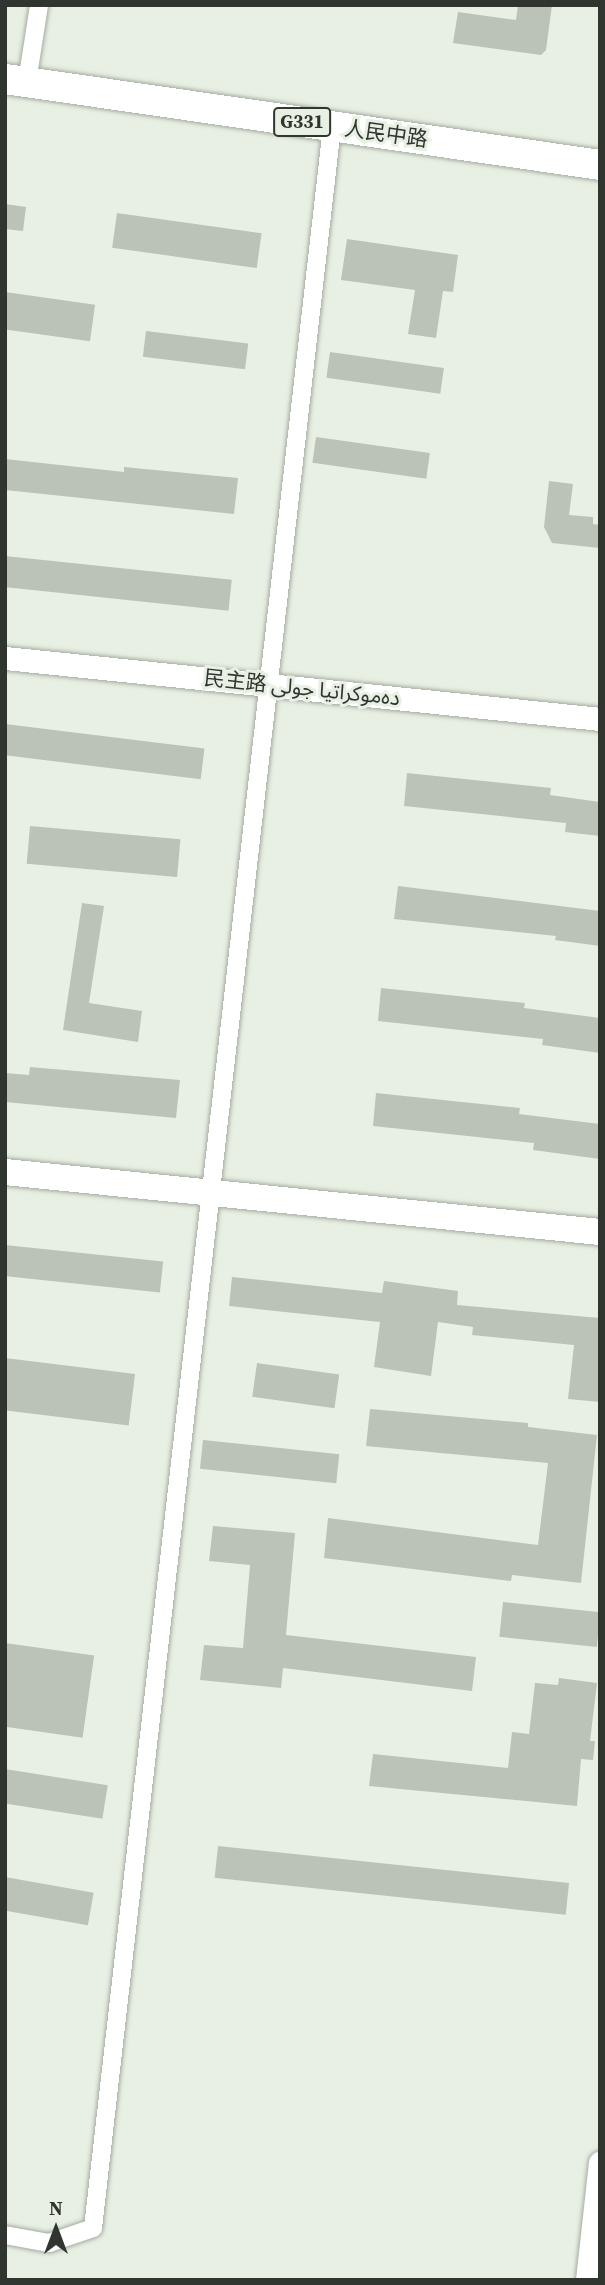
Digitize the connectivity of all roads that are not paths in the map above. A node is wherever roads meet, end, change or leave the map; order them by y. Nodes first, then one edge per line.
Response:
1 (39, 5) edge
2 (16, 80) edge
3 (332, 126) junction
4 (600, 165) edge
5 (5, 658) edge
6 (269, 685) junction
7 (600, 719) edge
8 (5, 1172) edge
9 (212, 1195) junction
10 (600, 1232) edge
11 (600, 2163) edge
12 (5, 2235) edge
13 (587, 2280) edge

1 - 2 street
2 - 3 highway, 人民中路 / G331
3 - 4 highway, 人民中路 / G331
3 - 6 street
5 - 6 street, 民主路 دەموكراتيا جولى
6 - 7 street, 民主路 دەموكراتيا جولى
6 - 9 street
8 - 9 main road
9 - 10 main road
9 - 12 street
11 - 13 street

